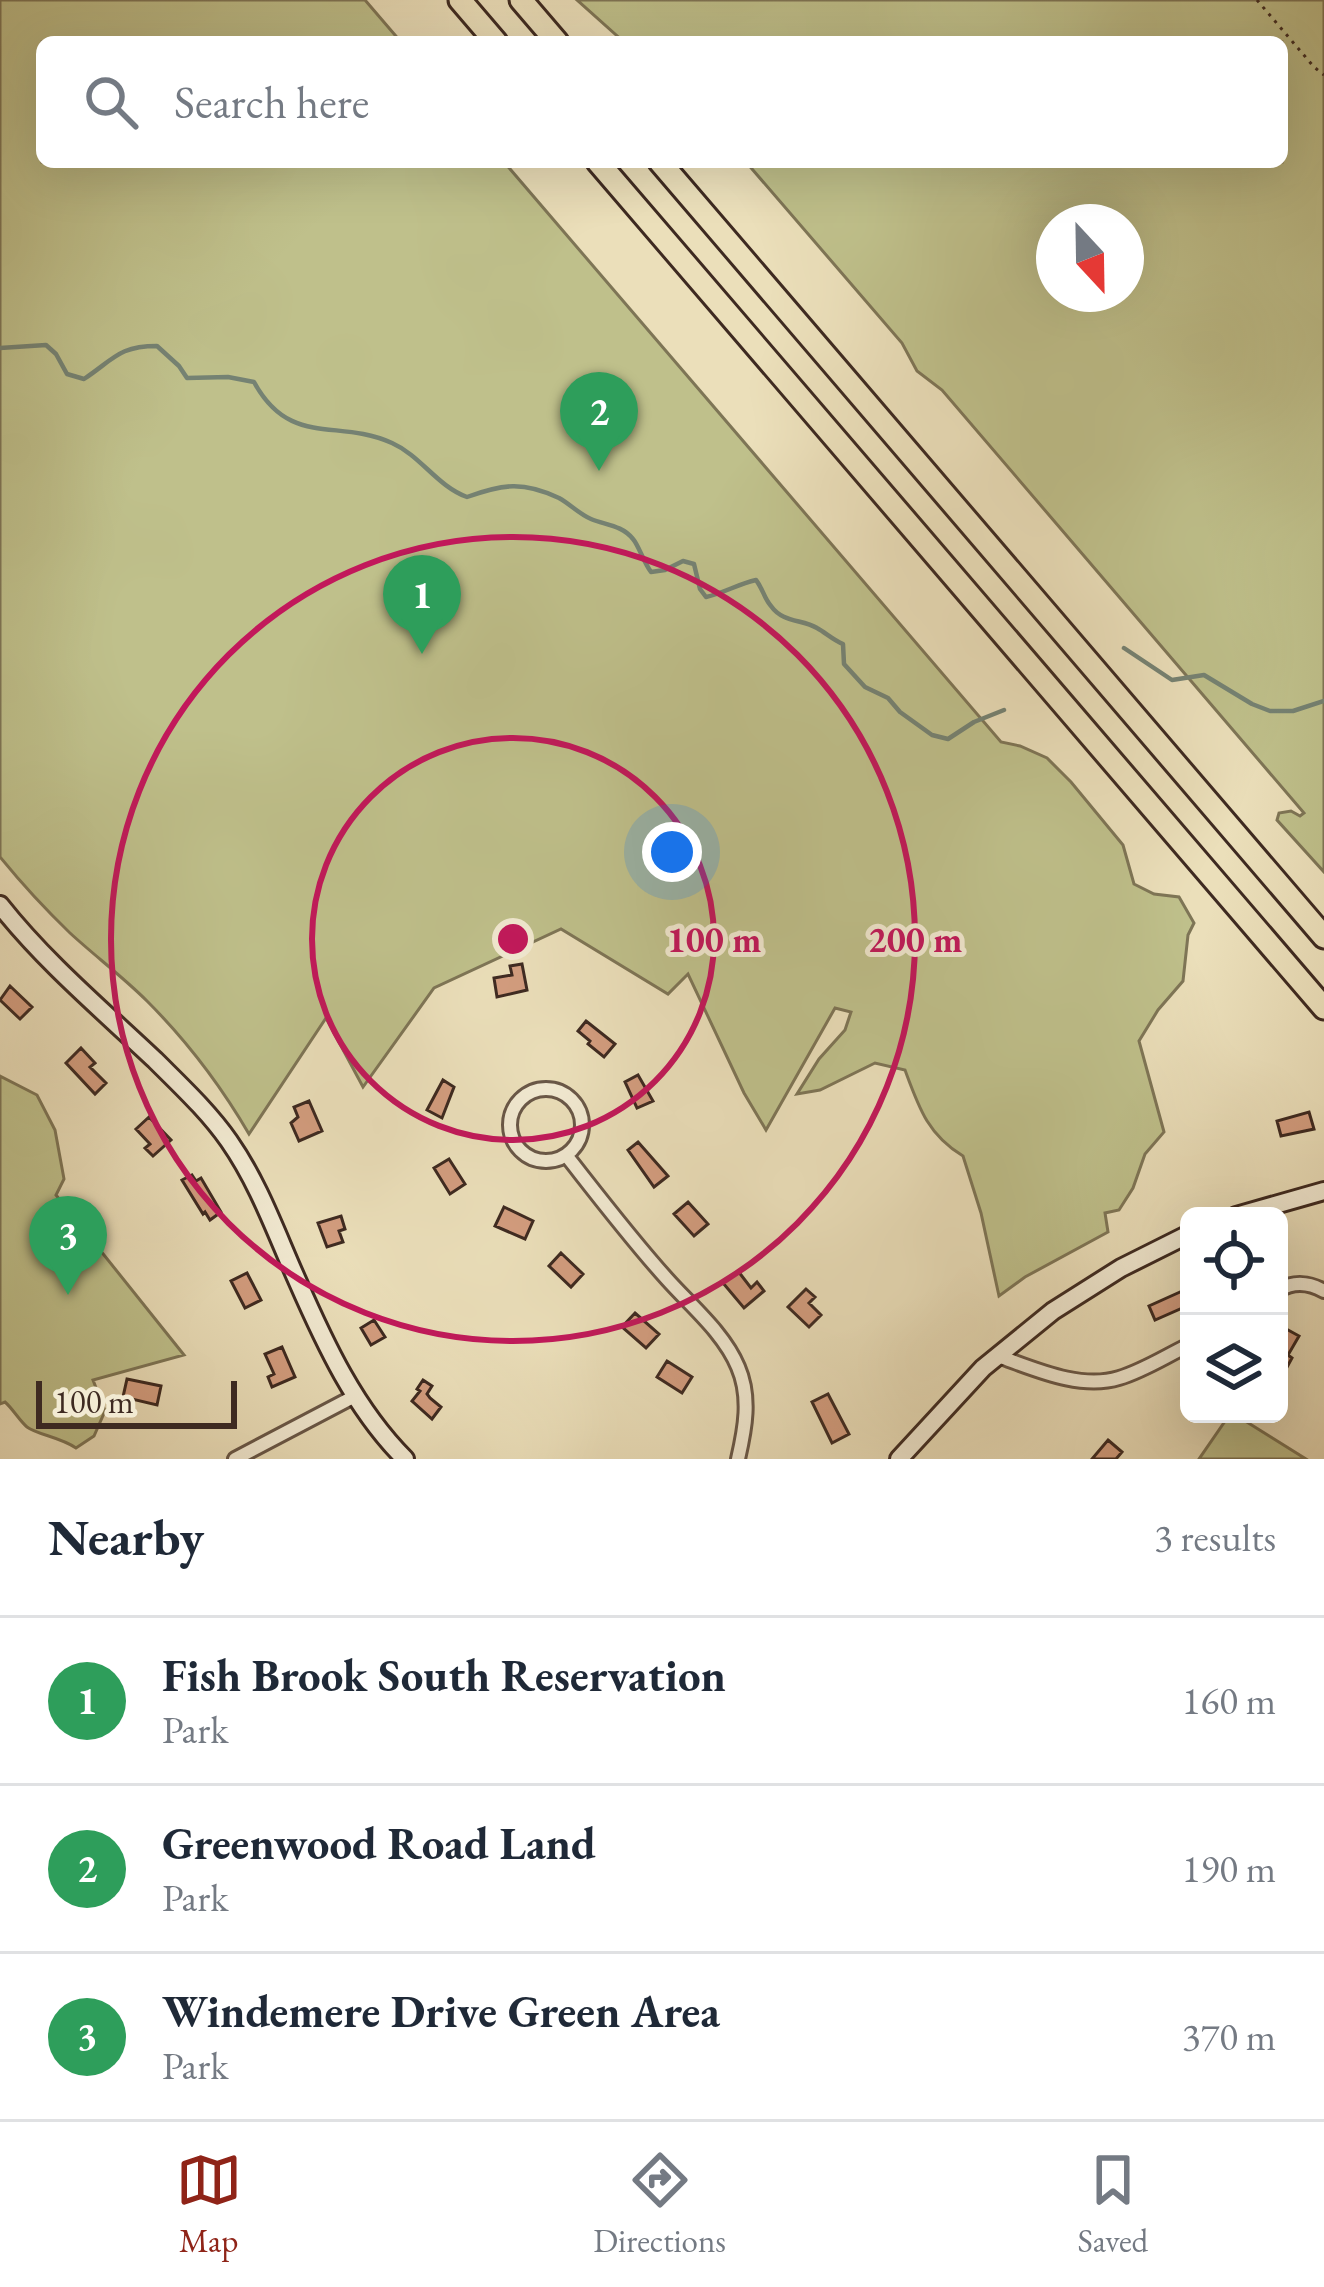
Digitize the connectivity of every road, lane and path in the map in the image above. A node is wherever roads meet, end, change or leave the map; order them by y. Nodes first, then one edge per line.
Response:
1 (460, 0) edge
2 (521, 0) edge
3 (1257, 0) edge
4 (491, 36) edge
5 (552, 36) edge
6 (1288, 36) edge
7 (1288, 36) edge
8 (1324, 75) edge
9 (603, 168) edge
10 (665, 168) edge
11 (0, 905) edge
12 (1324, 937) edge
13 (1324, 1008) edge
14 (566, 1155) junction
15 (1324, 1191) edge
16 (1268, 1207) edge
17 (1180, 1238) edge
18 (1288, 1287) edge
19 (1324, 1291) edge
20 (1180, 1350) edge
21 (998, 1356) junction
22 (355, 1396) junction
23 (235, 1459) edge
24 (405, 1459) edge
25 (738, 1459) edge
26 (899, 1459) edge

1 - 4 highway
2 - 5 highway
3 - 6 path
7 - 8 path
9 - 13 highway
10 - 12 highway
11 - 22 street
14 - 14 street
14 - 25 street
15 - 16 street
17 - 21 street
18 - 19 street
20 - 21 street
21 - 26 street
22 - 23 street
22 - 24 street

